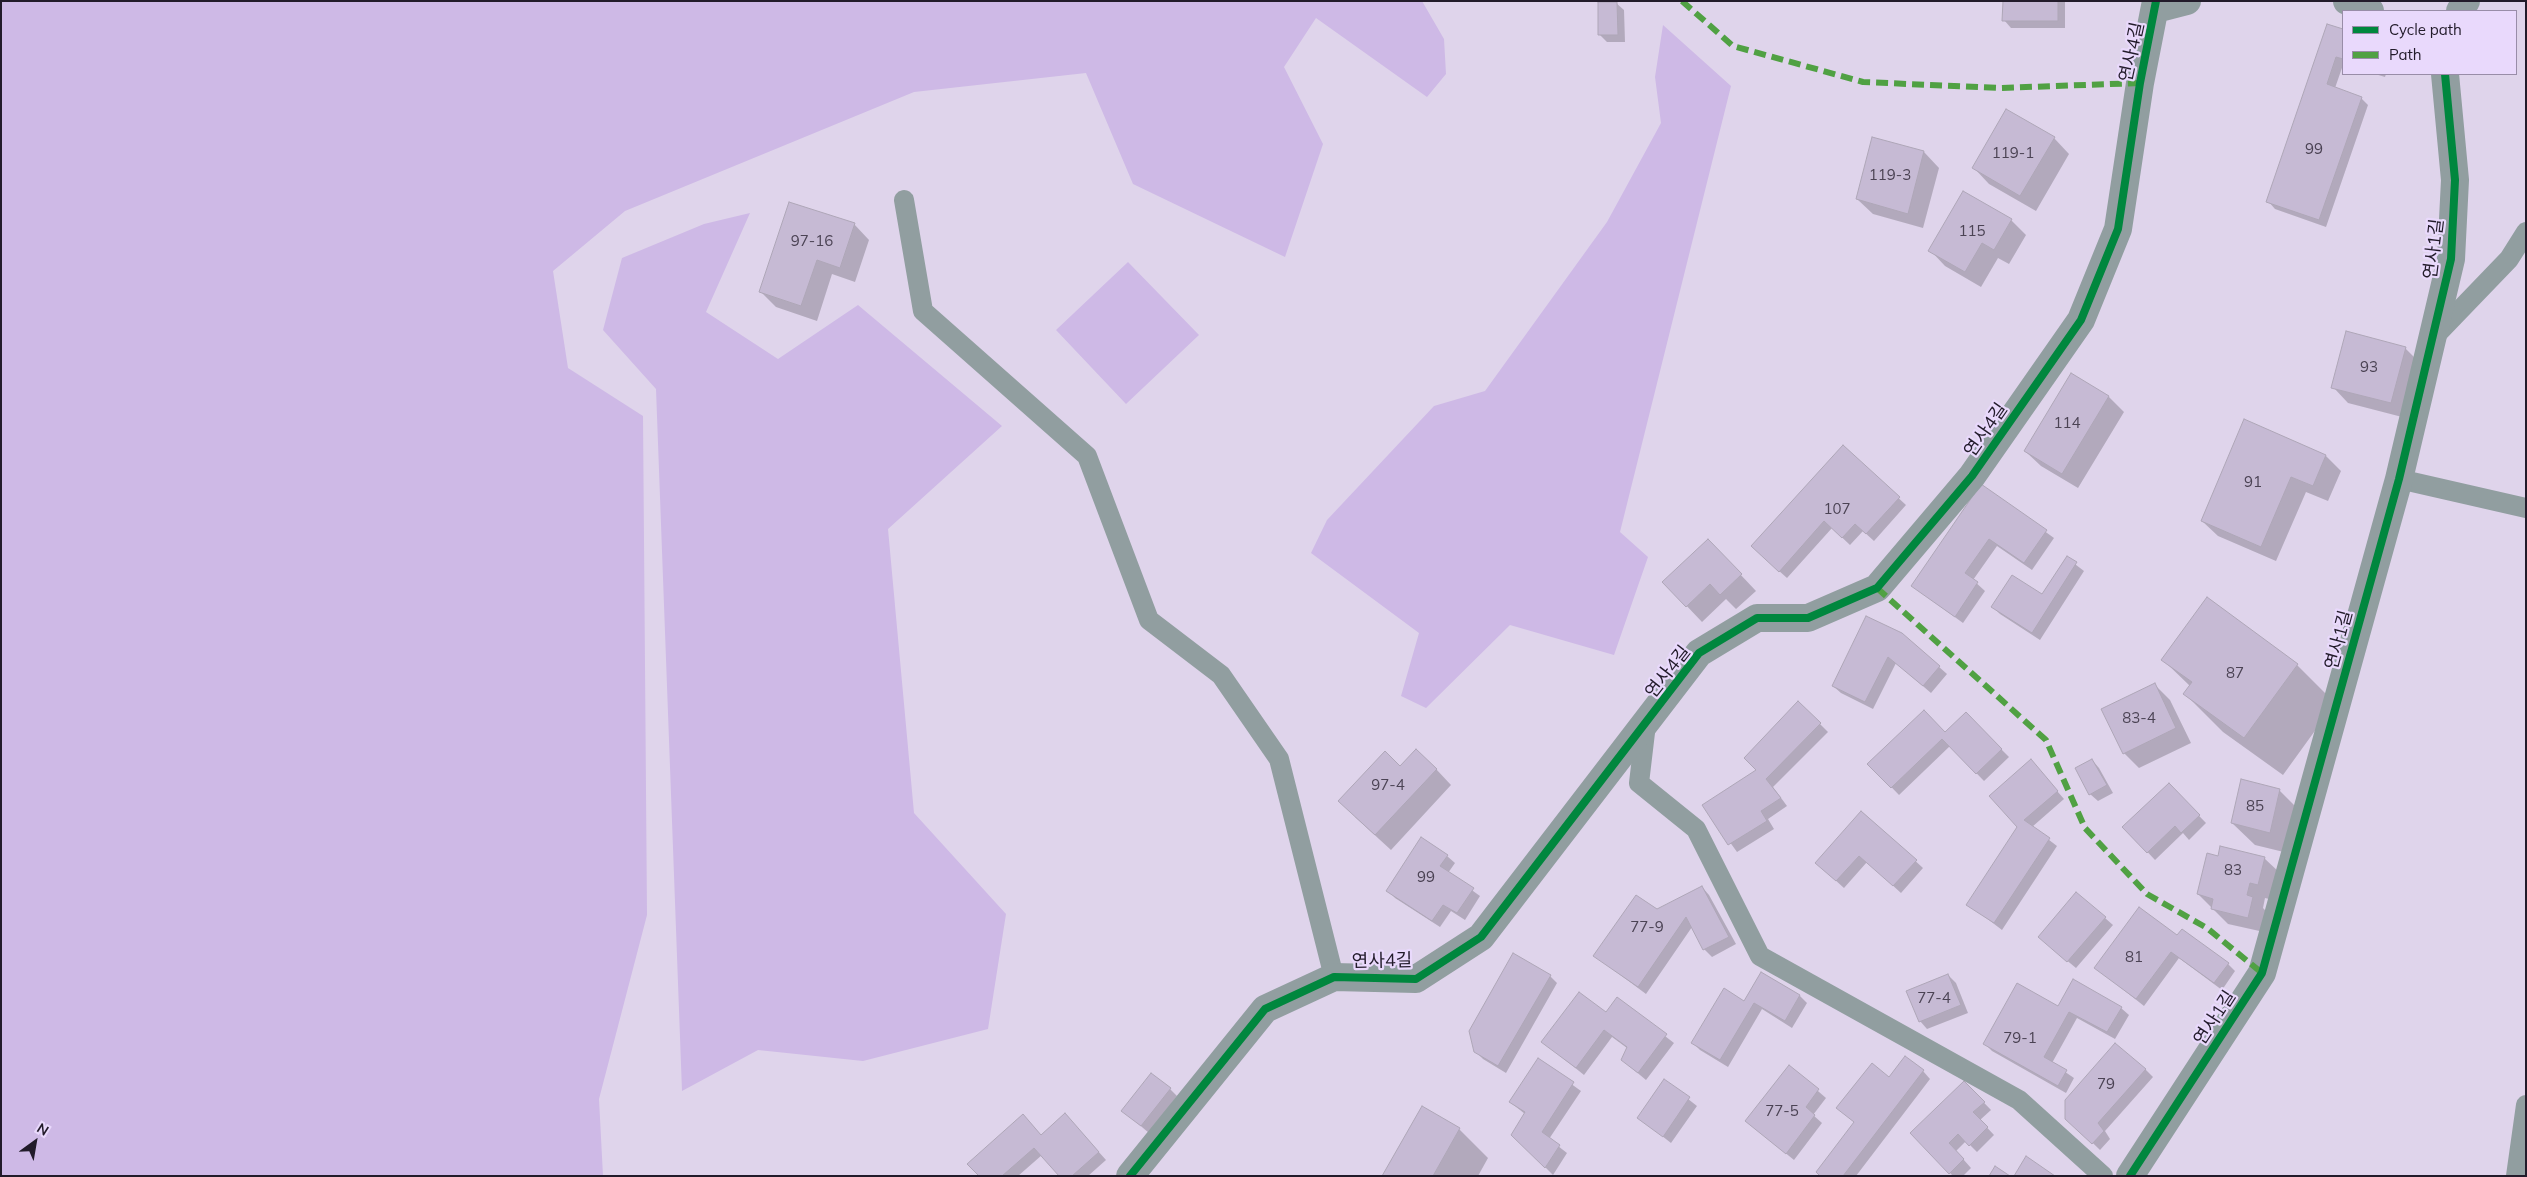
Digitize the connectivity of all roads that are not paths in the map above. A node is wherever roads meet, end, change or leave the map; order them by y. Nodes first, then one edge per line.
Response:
1 (2187, 1) edge
2 (2347, 1) edge
3 (2156, 5) edge
4 (2368, 10) edge
5 (2445, 75) edge
6 (904, 200) dead end
7 (2526, 232) edge
8 (2432, 339) junction
9 (2399, 479) junction
10 (2526, 508) edge
11 (1646, 724) junction
12 (1334, 976) junction
13 (2526, 1105) edge
14 (1130, 1176) edge
15 (2103, 1176) edge
16 (2130, 1176) edge
17 (2516, 1176) edge

1 - 3 street
2 - 4 street
3 - 11 street, 연사4길
5 - 8 street, 연사1길
6 - 12 lane
7 - 8 lane
8 - 9 street, 연사1길
9 - 10 lane
9 - 16 street, 연사1길
11 - 12 street, 연사4길
11 - 15 lane
12 - 14 street, 연사4길
13 - 17 lane

